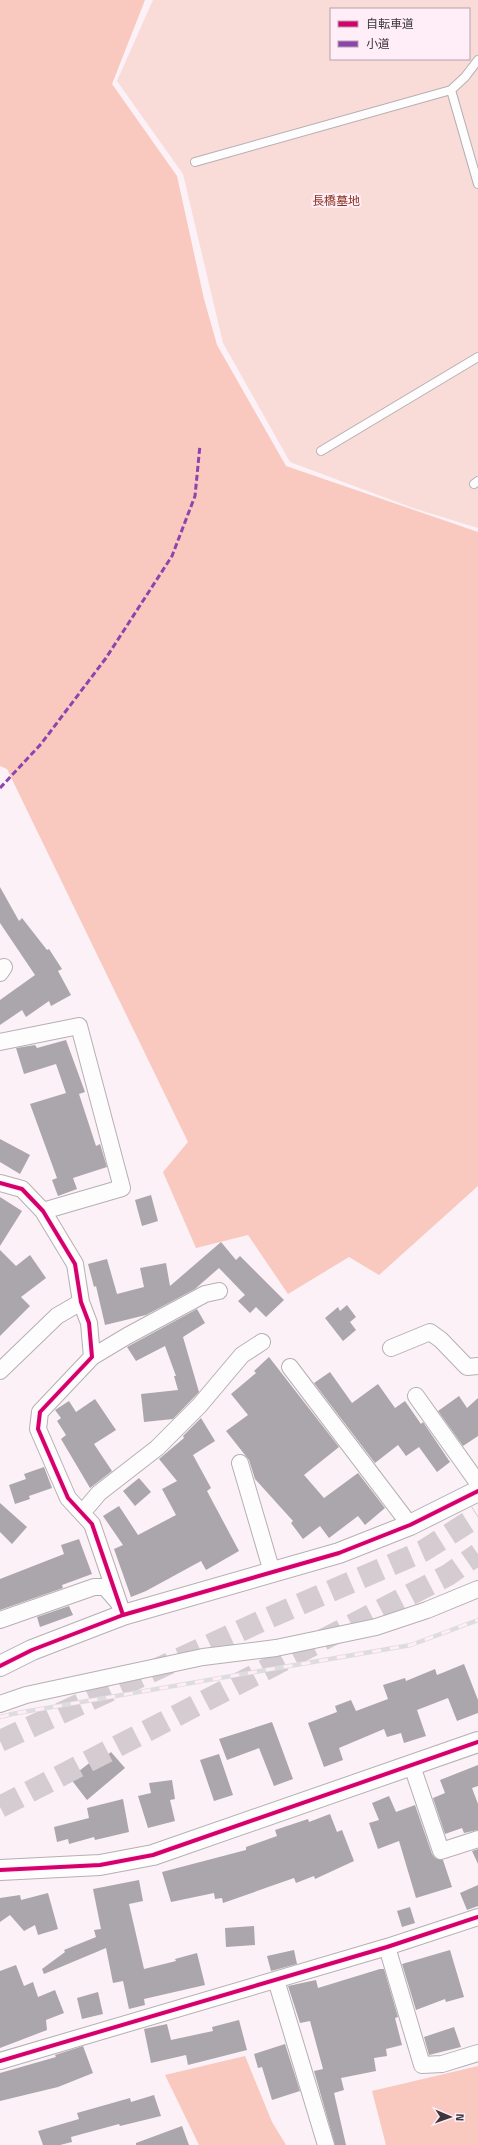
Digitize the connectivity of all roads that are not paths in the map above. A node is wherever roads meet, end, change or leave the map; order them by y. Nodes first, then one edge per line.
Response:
1 (478, 60) edge
2 (450, 90) junction
3 (195, 162) dead end
4 (478, 184) edge
5 (478, 357) edge
6 (322, 451) dead end
7 (0, 1042) edge
8 (0, 1183) edge
9 (42, 1211) junction
10 (219, 1291) dead end
11 (81, 1302) junction
12 (262, 1342) dead end
13 (391, 1348) dead end
14 (92, 1357) junction
15 (478, 1366) edge
16 (290, 1367) dead end
17 (0, 1371) edge
18 (416, 1396) dead end
19 (240, 1463) dead end
20 (478, 1483) edge
21 (478, 1491) edge
22 (82, 1513) junction
23 (410, 1525) junction
24 (272, 1572) junction
25 (478, 1589) edge
26 (122, 1610) junction
27 (0, 1620) edge
28 (0, 1666) edge
29 (0, 1704) edge
30 (478, 1742) edge
31 (412, 1766) junction
32 (478, 1839) edge
33 (0, 1870) edge
34 (478, 1917) edge
35 (388, 1946) junction
36 (276, 1980) junction
37 (478, 2053) edge
38 (0, 2061) edge
39 (326, 2145) edge

1 - 2 lane
2 - 3 lane
2 - 4 lane
5 - 6 lane
7 - 9 street
8 - 9 street
9 - 11 street
10 - 14 street
11 - 14 street
11 - 17 street
12 - 22 street
13 - 15 street
14 - 22 street
16 - 23 street
18 - 20 street
19 - 24 street
21 - 23 street
22 - 26 street
23 - 24 street
24 - 26 street
25 - 29 street
26 - 27 street
26 - 28 street
30 - 31 street
31 - 32 street
31 - 33 street
34 - 35 street
35 - 36 street
35 - 37 street
36 - 38 street
36 - 39 street

